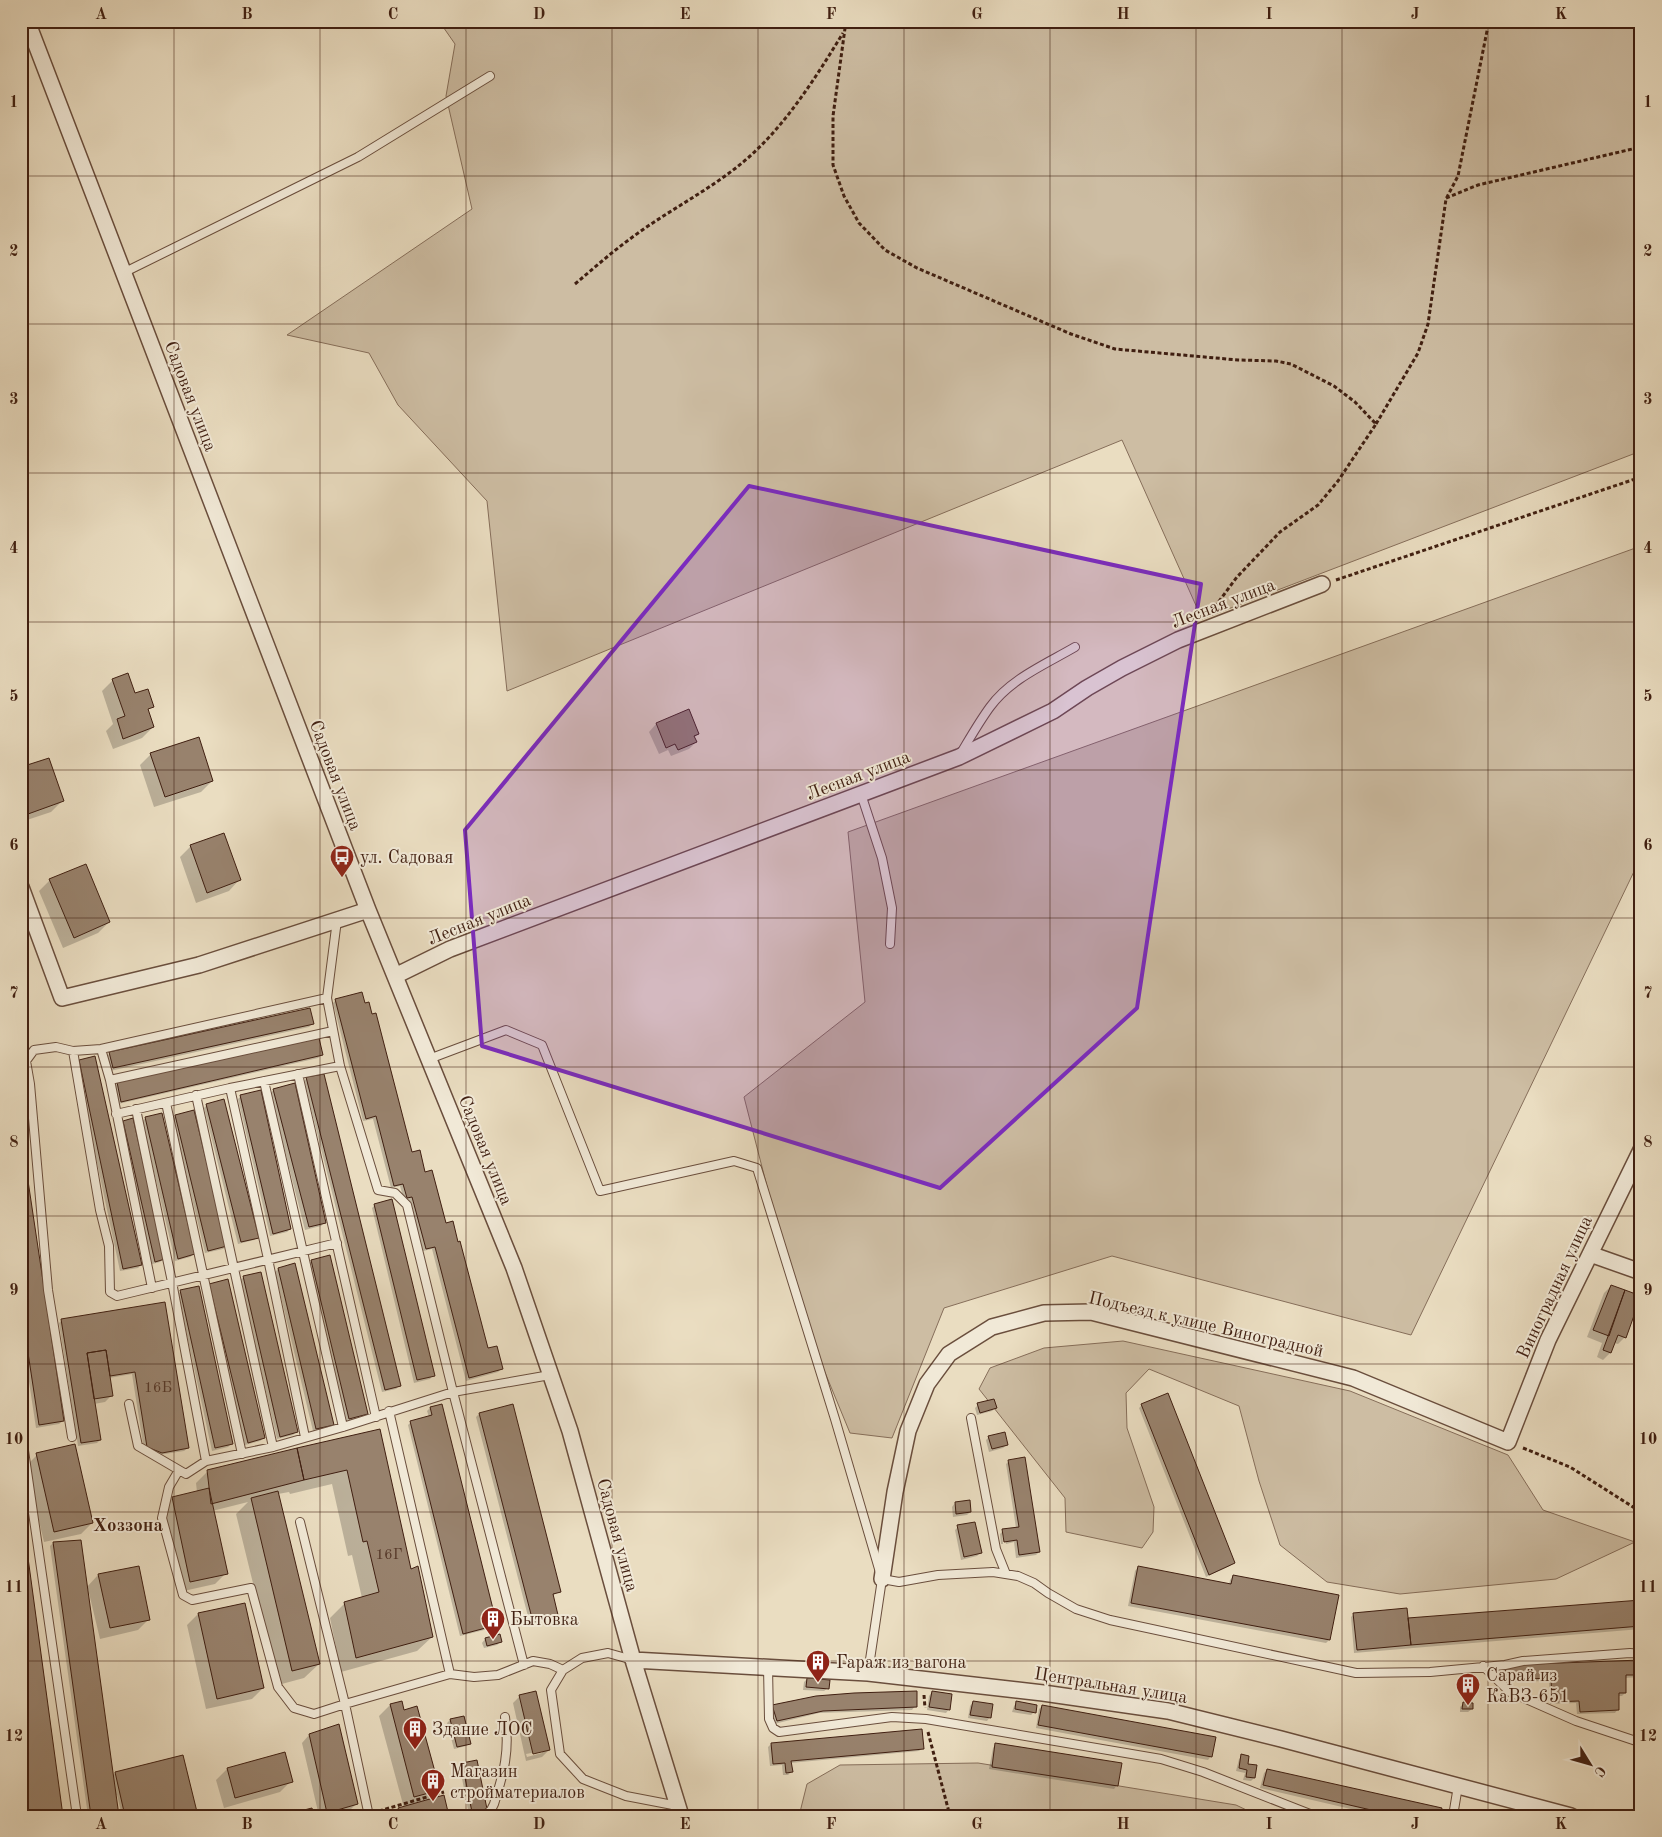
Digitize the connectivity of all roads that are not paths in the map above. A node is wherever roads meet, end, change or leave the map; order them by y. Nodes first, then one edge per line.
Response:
1 (27, 21) edge
2 (490, 76) dead end
3 (123, 273) junction
4 (1322, 584) road end
5 (1075, 647) dead end
6 (959, 757) junction
7 (861, 794) junction
8 (21, 887) edge
9 (368, 910) junction
10 (337, 920) junction
11 (890, 944) dead end
12 (395, 976) junction
13 (327, 998) junction
14 (333, 1031) junction
15 (101, 1049) junction
16 (73, 1052) junction
17 (429, 1059) junction
18 (340, 1066) junction
19 (298, 1074) junction
20 (110, 1080) junction
21 (264, 1082) junction
22 (230, 1088) junction
23 (196, 1095) junction
24 (166, 1103) junction
25 (136, 1110) junction
26 (116, 1114) junction
27 (1641, 1150) edge
28 (337, 1243) junction
29 (301, 1251) junction
30 (1590, 1254) junction
31 (268, 1259) junction
32 (234, 1267) junction
33 (1641, 1272) edge
34 (203, 1274) junction
35 (172, 1282) junction
36 (152, 1288) junction
37 (550, 1375) junction
38 (453, 1392) junction
39 (129, 1404) dead end
40 (389, 1411) junction
41 (376, 1416) junction
42 (971, 1418) dead end
43 (342, 1427) junction
44 (21, 1430) edge
45 (305, 1436) junction
46 (72, 1437) dead end
47 (1508, 1442) joint
48 (273, 1447) junction
49 (242, 1454) junction
50 (206, 1462) junction
51 (179, 1470) junction
52 (300, 1522) dead end
53 (1006, 1574) junction
54 (882, 1578) junction
55 (1641, 1654) edge
56 (633, 1660) junction
57 (524, 1665) junction
58 (1483, 1666) junction
59 (768, 1667) junction
60 (563, 1670) junction
61 (868, 1673) junction
62 (450, 1674) junction
63 (345, 1704) junction
64 (505, 1717) dead end
65 (1641, 1748) edge
66 (1458, 1786) junction
67 (679, 1811) edge
68 (369, 1815) edge
69 (1564, 1815) edge
70 (77, 1816) edge
71 (484, 1816) edge
72 (1315, 1816) edge
73 (1453, 1816) edge

1 - 3 street, Садовая улица
2 - 3 lane
3 - 9 street, Садовая улица
4 - 6 street, Лесная улица
5 - 6 lane
6 - 7 street, Лесная улица
7 - 11 lane
7 - 12 street, Лесная улица
8 - 10 street
9 - 10 street
9 - 12 street, Садовая улица
10 - 13 lane
12 - 17 street, Садовая улица
13 - 14 lane
13 - 15 lane
14 - 18 lane
14 - 20 lane
15 - 16 lane
15 - 20 lane
16 - 36 lane
16 - 46 lane
17 - 37 street, Садовая улица
17 - 54 lane
18 - 19 lane
18 - 38 lane
19 - 21 lane
19 - 28 lane
20 - 26 lane
21 - 22 lane
21 - 29 lane
22 - 23 lane
22 - 31 lane
23 - 24 lane
23 - 32 lane
24 - 25 lane
24 - 34 lane
25 - 26 lane
25 - 35 lane
26 - 36 lane
27 - 30 street, Виноградная улица
28 - 29 lane
28 - 41 lane
29 - 31 lane
29 - 43 lane
30 - 33 street
30 - 47 street, Виноградная улица
31 - 32 lane
31 - 45 lane
32 - 34 lane
32 - 48 lane
34 - 35 lane
34 - 49 lane
35 - 36 lane
35 - 50 lane
37 - 38 lane
37 - 56 street, Садовая улица
38 - 40 lane
38 - 57 lane
39 - 51 lane
40 - 41 lane
40 - 62 lane
41 - 43 lane
42 - 53 lane
43 - 45 lane
44 - 70 lane
45 - 48 lane
47 - 54 street, Подъезд к улице Виноградной
48 - 49 lane
49 - 50 lane
50 - 51 lane
51 - 63 lane
52 - 63 lane
53 - 54 lane
53 - 58 lane
54 - 61 lane
55 - 58 lane
56 - 59 street, Центральная улица
56 - 60 lane
56 - 67 street, Садовая улица
57 - 60 lane
57 - 62 lane
58 - 65 lane
59 - 61 street, Центральная улица
59 - 72 lane
60 - 67 lane
61 - 66 street, Центральная улица
62 - 63 lane
63 - 68 lane
64 - 71 lane
66 - 69 street, Центральная улица
66 - 73 lane

